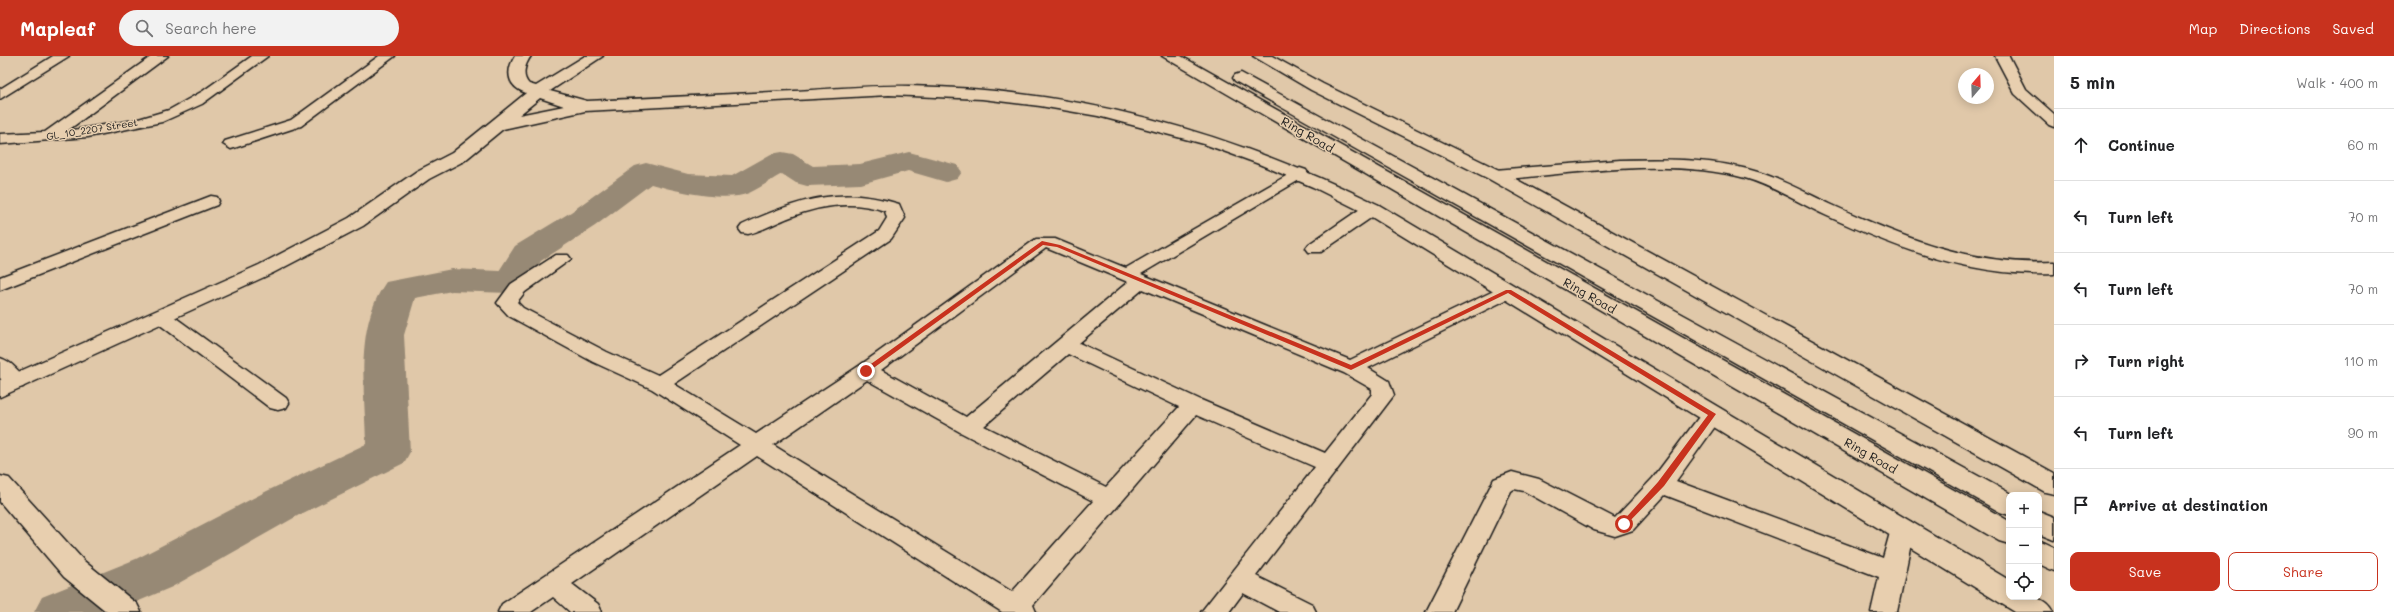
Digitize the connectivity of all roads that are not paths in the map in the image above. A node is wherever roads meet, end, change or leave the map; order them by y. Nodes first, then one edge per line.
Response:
1 (62, 56) edge
2 (161, 56) edge
3 (261, 56) edge
4 (388, 56) edge
5 (522, 56) edge
6 (573, 56) edge
7 (594, 56) edge
8 (1170, 56) edge
9 (1200, 56) edge
10 (1261, 56) edge
11 (2002, 56) edge
12 (531, 90) junction
13 (0, 95) edge
14 (587, 106) junction
15 (2054, 122) edge
16 (498, 125) junction
17 (48, 136) junction
18 (4, 142) edge
19 (231, 144) dead end
20 (1300, 173) junction
21 (1495, 175) junction
22 (423, 176) junction
23 (211, 201) dead end
24 (1372, 209) junction
25 (748, 229) dead end
26 (1315, 248) dead end
27 (562, 259) dead end
28 (2054, 268) edge
29 (1135, 277) junction
30 (0, 284) edge
31 (1509, 291) junction
32 (162, 317) junction
33 (1064, 344) junction
34 (0, 365) edge
35 (1351, 368) junction
36 (866, 371) junction
37 (659, 384) junction
38 (8, 385) edge
39 (278, 403) dead end
40 (1193, 405) junction
41 (1713, 414) junction
42 (968, 427) junction
43 (757, 446) junction
44 (1330, 464) junction
45 (1661, 484) junction
46 (0, 485) edge
47 (2054, 485) edge
48 (1109, 499) junction
49 (2006, 503) edge
50 (2042, 524) edge
51 (1902, 529) junction
52 (2054, 530) edge
53 (2006, 532) edge
54 (2042, 553) edge
55 (2054, 560) edge
56 (1892, 572) junction
57 (1241, 580) junction
58 (553, 583) junction
59 (2006, 592) edge
60 (2019, 600) edge
61 (1019, 610) edge
62 (127, 612) edge
63 (511, 612) edge
64 (589, 612) edge
65 (1214, 612) edge
66 (1303, 612) edge
67 (1439, 612) edge
68 (1884, 612) edge
69 (2039, 612) edge

1 - 13 street
2 - 17 street
3 - 17 street, GL_10_2207 Street
4 - 19 street
5 - 12 main road
6 - 12 main road
7 - 12 main road
8 - 53 main road, Ring Road
9 - 49 main road, Ring Road
10 - 21 main road
11 - 15 street
12 - 14 main road
12 - 16 main road
12 - 22 main road
14 - 16 main road
14 - 20 main road
16 - 22 main road
17 - 18 street, GL_10_2207 Street
20 - 24 main road
20 - 29 street
21 - 28 street
21 - 47 main road
22 - 32 main road
23 - 30 street
24 - 26 street
24 - 31 main road
25 - 37 street
27 - 37 street
29 - 33 street
29 - 35 street
29 - 36 street
31 - 35 street
31 - 41 main road
32 - 38 main road
32 - 39 street
33 - 40 street
33 - 42 street
34 - 38 street
35 - 44 street
36 - 42 street
36 - 43 street
37 - 43 street
40 - 44 street
40 - 48 street
41 - 45 street
41 - 51 main road
42 - 48 street
43 - 58 street
43 - 61 street
44 - 57 street
45 - 56 street
45 - 67 street
46 - 62 main road
48 - 61 street
50 - 52 main road
51 - 56 street
51 - 59 main road
54 - 55 main road
56 - 68 street
57 - 65 street
57 - 66 street
58 - 63 street
58 - 64 street
60 - 69 main road

